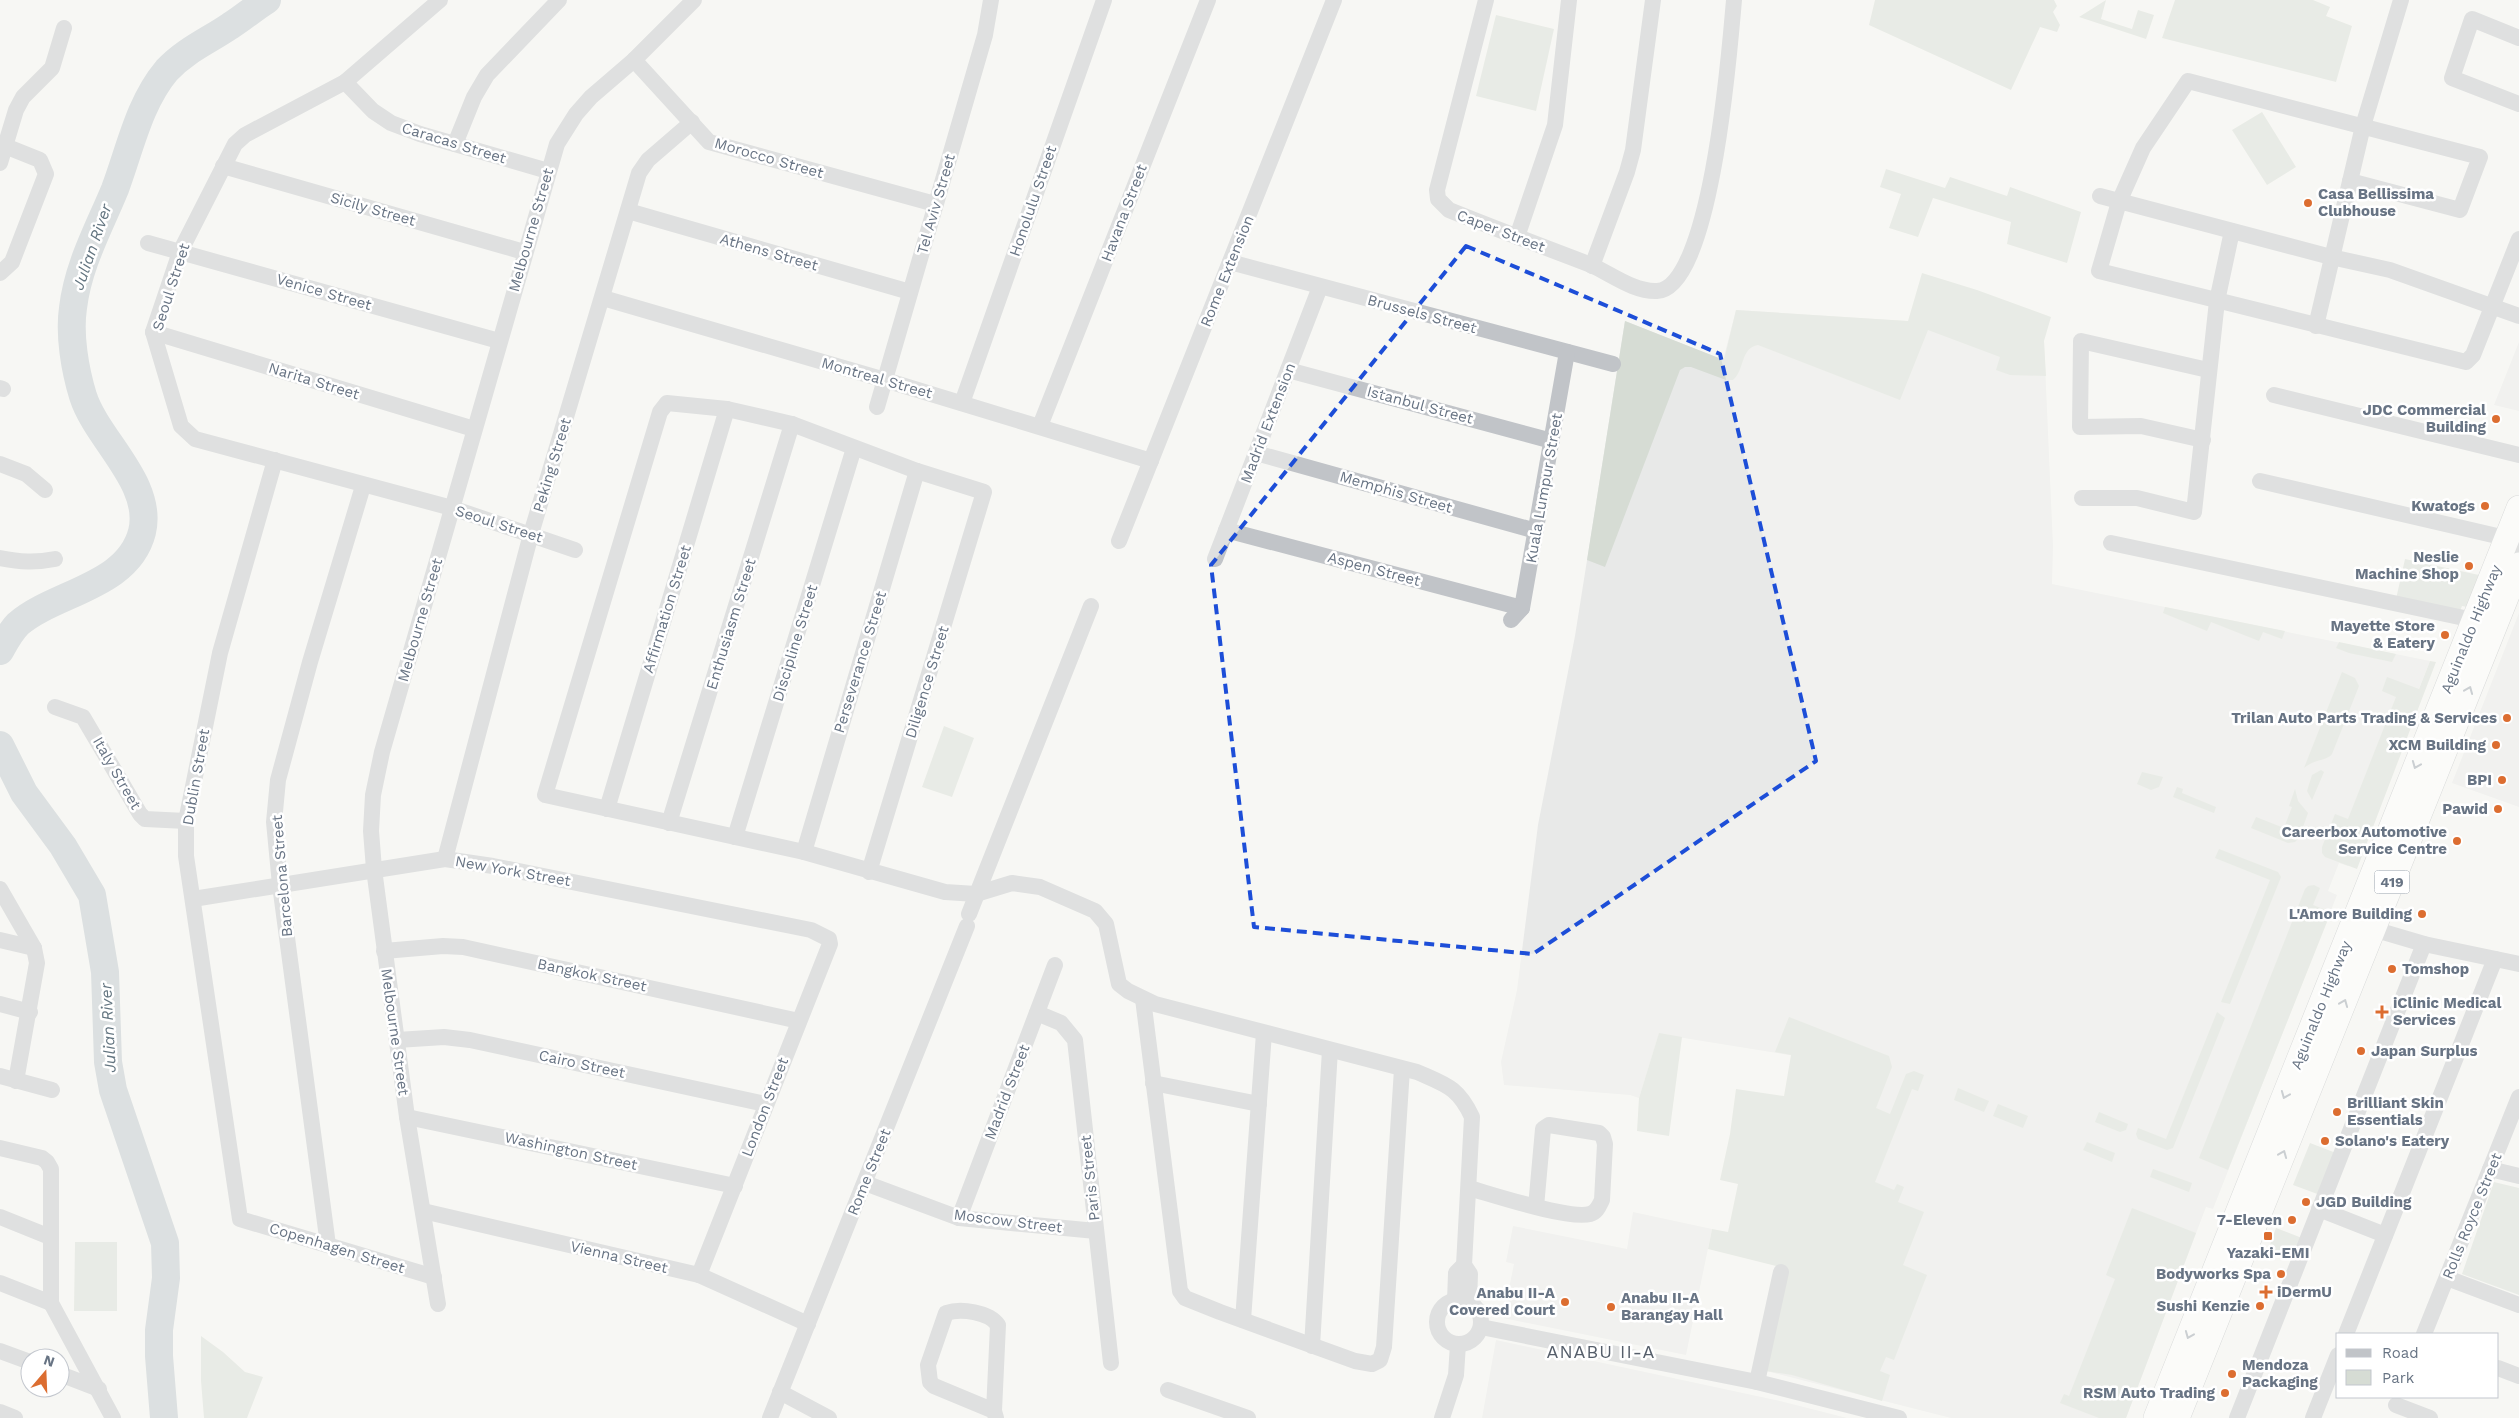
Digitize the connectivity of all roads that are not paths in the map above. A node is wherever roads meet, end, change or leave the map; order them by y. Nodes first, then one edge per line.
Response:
1 (440, 0) edge
2 (559, 0) edge
3 (694, 0) edge
4 (991, 0) edge
5 (1104, 0) edge
6 (1208, 0) edge
7 (1334, 0) edge
8 (1486, 0) edge
9 (1569, 0) edge
10 (1653, 0) edge
11 (1734, 0) edge
12 (2401, 0) edge
13 (64, 28) dead end
14 (2519, 38) edge
15 (634, 60) junction
16 (345, 82) junction
17 (2519, 104) edge
18 (692, 122) junction
19 (2363, 126) junction
20 (455, 144) junction
21 (5, 146) junction
22 (0, 163) edge
23 (223, 166) junction
24 (548, 171) junction
25 (2350, 181) junction
26 (2100, 196) dead end
27 (2119, 202) junction
28 (936, 204) junction
29 (628, 211) junction
30 (2232, 231) junction
31 (1517, 237) junction
32 (2519, 239) edge
33 (148, 243) dead end
34 (180, 252) junction
35 (524, 252) junction
36 (2331, 257) junction
37 (1230, 262) junction
38 (1592, 266) junction
39 (0, 273) edge
40 (1320, 287) junction
41 (910, 292) junction
42 (603, 298) junction
43 (2217, 300) junction
44 (2492, 306) junction
45 (2519, 316) edge
46 (2316, 326) junction
47 (153, 332) junction
48 (499, 341) junction
49 (1568, 352) junction
50 (1613, 364) dead end
51 (1288, 370) junction
52 (2208, 370) junction
53 (885, 380) junction
54 (2274, 395) dead end
55 (962, 403) junction
56 (877, 407) dead end
57 (727, 409) junction
58 (792, 424) junction
59 (1040, 426) junction
60 (474, 430) junction
61 (2203, 440) junction
62 (1552, 441) junction
63 (854, 448) junction
64 (1256, 453) junction
65 (2519, 455) edge
66 (275, 460) junction
67 (1151, 461) junction
68 (0, 464) edge
69 (917, 471) junction
70 (2260, 481) dead end
71 (363, 486) junction
72 (45, 490) dead end
73 (2082, 498) dead end
74 (452, 508) junction
75 (2519, 508) edge
76 (1226, 530) junction
77 (1536, 532) junction
78 (531, 534) junction
79 (1119, 542) dead end
80 (2513, 542) edge
81 (2111, 543) dead end
82 (575, 550) dead end
83 (0, 558) edge
84 (55, 559) dead end
85 (1215, 559) dead end
86 (2519, 565) edge
87 (1091, 606) dead end
88 (1517, 614) joint
89 (2484, 625) junction
90 (55, 707) dead end
91 (607, 809) junction
92 (186, 821) junction
93 (670, 823) junction
94 (735, 837) junction
95 (804, 852) junction
96 (445, 859) junction
97 (374, 870) junction
98 (869, 872) junction
99 (280, 885) junction
100 (0, 889) edge
101 (976, 894) junction
102 (193, 899) junction
103 (2373, 929) junction
104 (829, 939) joint
105 (0, 940) edge
106 (2424, 944) junction
107 (34, 948) junction
108 (384, 951) junction
109 (2495, 959) junction
110 (2519, 964) edge
111 (1055, 965) dead end
112 (1143, 999) junction
113 (0, 1004) edge
114 (30, 1012) junction
115 (1037, 1014) junction
116 (799, 1021) junction
117 (1264, 1033) junction
118 (397, 1040) junction
119 (1330, 1050) junction
120 (1402, 1069) junction
121 (8, 1078) edge
122 (1152, 1083) junction
123 (52, 1090) dead end
124 (2518, 1103) edge
125 (765, 1104) junction
126 (1259, 1104) junction
127 (407, 1117) junction
128 (0, 1148) edge
129 (2490, 1169) junction
130 (2519, 1176) edge
131 (865, 1183) junction
132 (735, 1186) junction
133 (1469, 1188) junction
134 (1536, 1207) junction
135 (2319, 1209) junction
136 (423, 1211) junction
137 (0, 1218) edge
138 (959, 1218) junction
139 (240, 1219) joint
140 (1096, 1231) junction
141 (2385, 1235) junction
142 (50, 1237) junction
143 (328, 1245) junction
144 (1781, 1272) dead end
145 (699, 1275) junction
146 (434, 1277) junction
147 (2446, 1278) junction
148 (0, 1283) edge
149 (1462, 1301) junction
150 (51, 1303) junction
151 (438, 1304) dead end
152 (2519, 1305) edge
153 (1243, 1320) junction
154 (808, 1324) junction
155 (1480, 1327) junction
156 (2346, 1333) edge
157 (2424, 1333) edge
158 (1458, 1344) junction
159 (1312, 1346) junction
160 (0, 1350) edge
161 (20, 1358) edge
162 (2336, 1360) edge
163 (1111, 1363) dead end
164 (2499, 1368) edge
165 (2519, 1376) edge
166 (70, 1378) edge
167 (1757, 1382) junction
168 (99, 1389) junction
169 (1168, 1390) dead end
170 (780, 1392) junction
171 (2395, 1407) edge
172 (0, 1412) edge
173 (995, 1415) edge
174 (15, 1418) edge
175 (113, 1418) edge
176 (770, 1418) edge
177 (829, 1418) edge
178 (1248, 1418) edge
179 (1442, 1418) edge
180 (1899, 1418) edge
181 (2156, 1418) edge
182 (2177, 1418) edge
183 (2237, 1418) edge
184 (2312, 1418) edge
185 (2430, 1418) edge

1 - 16 street, Seoul Street
2 - 20 street
3 - 15 street, Melbourne Street
4 - 28 street, Tel Aviv Street
5 - 55 street, Honolulu Street
6 - 59 street, Havana Street
7 - 37 street, Rome Extension
8 - 31 street, Caper Street
9 - 31 street
10 - 38 street
11 - 38 street, Caper Street
12 - 19 street
13 - 21 street
14 - 17 street
15 - 18 street, Morocco Street
15 - 24 street, Melbourne Street
16 - 20 street, Caracas Street
16 - 23 street, Seoul Street
18 - 28 street, Morocco Street
18 - 29 street, Peking Street
19 - 25 street
19 - 25 street
19 - 27 street
20 - 24 street, Caracas Street
21 - 22 street
21 - 39 street
23 - 34 street, Seoul Street
23 - 35 street, Sicily Street
24 - 35 street, Melbourne Street
25 - 36 street
26 - 27 street
27 - 30 street
27 - 43 street
28 - 41 street, Tel Aviv Street
29 - 41 street, Athens Street
29 - 42 street, Peking Street
30 - 36 street
30 - 43 street
31 - 38 street, Caper Street
32 - 44 street
33 - 34 street, Venice Street
34 - 47 street, Seoul Street
34 - 48 street, Venice Street
35 - 48 street, Melbourne Street
36 - 44 street
36 - 46 street
37 - 40 street, Brussels Street
37 - 67 street, Rome Extension
40 - 49 street, Brussels Street
40 - 51 street, Madrid Extension
41 - 53 street, Tel Aviv Street
42 - 53 street, Montreal Street
42 - 78 street, Peking Street
43 - 46 street
43 - 52 street
44 - 45 street
44 - 46 street
47 - 60 street, Narita Street
47 - 66 street, Seoul Street
48 - 60 street, Melbourne Street
49 - 50 street, Brussels Street
49 - 62 street, Kuala Lumpur Street
51 - 62 street, Istanbul Street
51 - 64 street, Madrid Extension
52 - 61 street
52 - 61 street
53 - 55 street, Montreal Street
53 - 56 street, Tel Aviv Street
54 - 65 street
55 - 59 street, Montreal Street
57 - 58 street
57 - 91 street, Affirmation Street
57 - 91 street
58 - 63 street
58 - 93 street, Enthusiasm Street
59 - 67 street, Montreal Street
60 - 74 street, Melbourne Street
61 - 73 street
62 - 77 street, Kuala Lumpur Street
63 - 69 street
63 - 94 street, Discipline Street
64 - 76 street, Madrid Extension
64 - 77 street, Memphis Street
66 - 71 street, Seoul Street
66 - 92 street, Dublin Street
67 - 79 street, Rome Extension
68 - 72 street
69 - 95 street, Perseverance Street
69 - 98 street, Diligence Street
70 - 80 street
71 - 74 street, Seoul Street
71 - 99 street, Barcelona Street
74 - 78 street, Seoul Street
74 - 97 street, Melbourne Street
75 - 80 highway, Aguinaldo Highway / 419
76 - 85 street, Madrid Extension
76 - 88 street, Aspen Street
77 - 88 street, Kuala Lumpur Street
78 - 82 street, Seoul Street
78 - 96 street, Peking Street
80 - 89 highway, Aguinaldo Highway / 419
81 - 89 street
83 - 84 street
86 - 89 highway, Aguinaldo Highway / 419
87 - 101 street, Rome Street
103 -> 89 highway, Aguinaldo Highway / 419
89 -> 181 highway, Aguinaldo Highway / 419
90 - 92 street, Italy Street
91 - 93 street
92 - 102 street, Dublin Street
93 - 94 street
94 - 95 street
95 - 98 street
96 - 97 street, New York Street
96 - 104 street, New York Street
97 - 99 street, New York Street
97 - 108 street, Melbourne Street
98 - 101 street
99 - 102 street, New York Street
99 - 143 street, Barcelona Street
100 - 107 street
101 - 112 street
101 - 131 street, Rome Street
102 - 139 street, Dublin Street
103 - 106 street
182 -> 103 highway, Aguinaldo Highway / 419
104 - 116 street, London Street
105 - 107 street
106 - 109 street
106 - 135 street
107 - 114 street
108 - 116 street, Bangkok Street
108 - 118 street, Melbourne Street
109 - 110 street
109 - 141 street
111 - 115 street, Madrid Street
112 - 117 street
112 - 122 street
113 - 114 street
114 - 121 street
115 - 138 street, Madrid Street
115 - 140 street, Paris Street
116 - 125 street, London Street
117 - 119 street
117 - 126 street
118 - 125 street, Cairo Street
118 - 127 street, Melbourne Street
119 - 120 street
119 - 159 street
120 - 133 street
120 - 159 street
121 - 123 street
122 - 126 street
122 - 153 street
124 - 129 street, Rolls Royce Street
125 - 132 street, London Street
126 - 153 street
127 - 132 street, Washington Street
127 - 136 street, Melbourne Street
128 - 142 street
129 - 130 street
129 - 147 street, Rolls Royce Street
131 - 138 street, Moscow Street
131 - 154 street, Rome Street
132 - 145 street, London Street
133 - 134 street
133 - 149 street
134 - 134 street
135 - 141 street
135 - 183 street
136 - 145 street, Vienna Street
136 - 146 street, Melbourne Street
137 - 142 street
138 - 140 street, Moscow Street
139 - 143 street, Copenhagen Street
140 - 163 street, Paris Street
141 - 156 street
142 - 150 street
143 - 146 street, Copenhagen Street
144 - 167 street
145 - 154 street, Vienna Street
146 - 151 street, Melbourne Street
147 - 152 street
147 - 157 street, Rolls Royce Street
148 - 150 street
149 - 155 street
149 - 158 street
150 - 168 street
153 - 159 street
154 - 170 street, Rome Street
155 - 158 street
155 - 167 street
158 - 179 street
160 - 161 street
162 - 184 street
164 - 165 street
166 - 168 street
167 - 180 street
168 - 175 street
169 - 178 street
170 - 176 street, Rome Street
170 - 177 street
171 - 185 street
172 - 174 street
173 - 173 street

